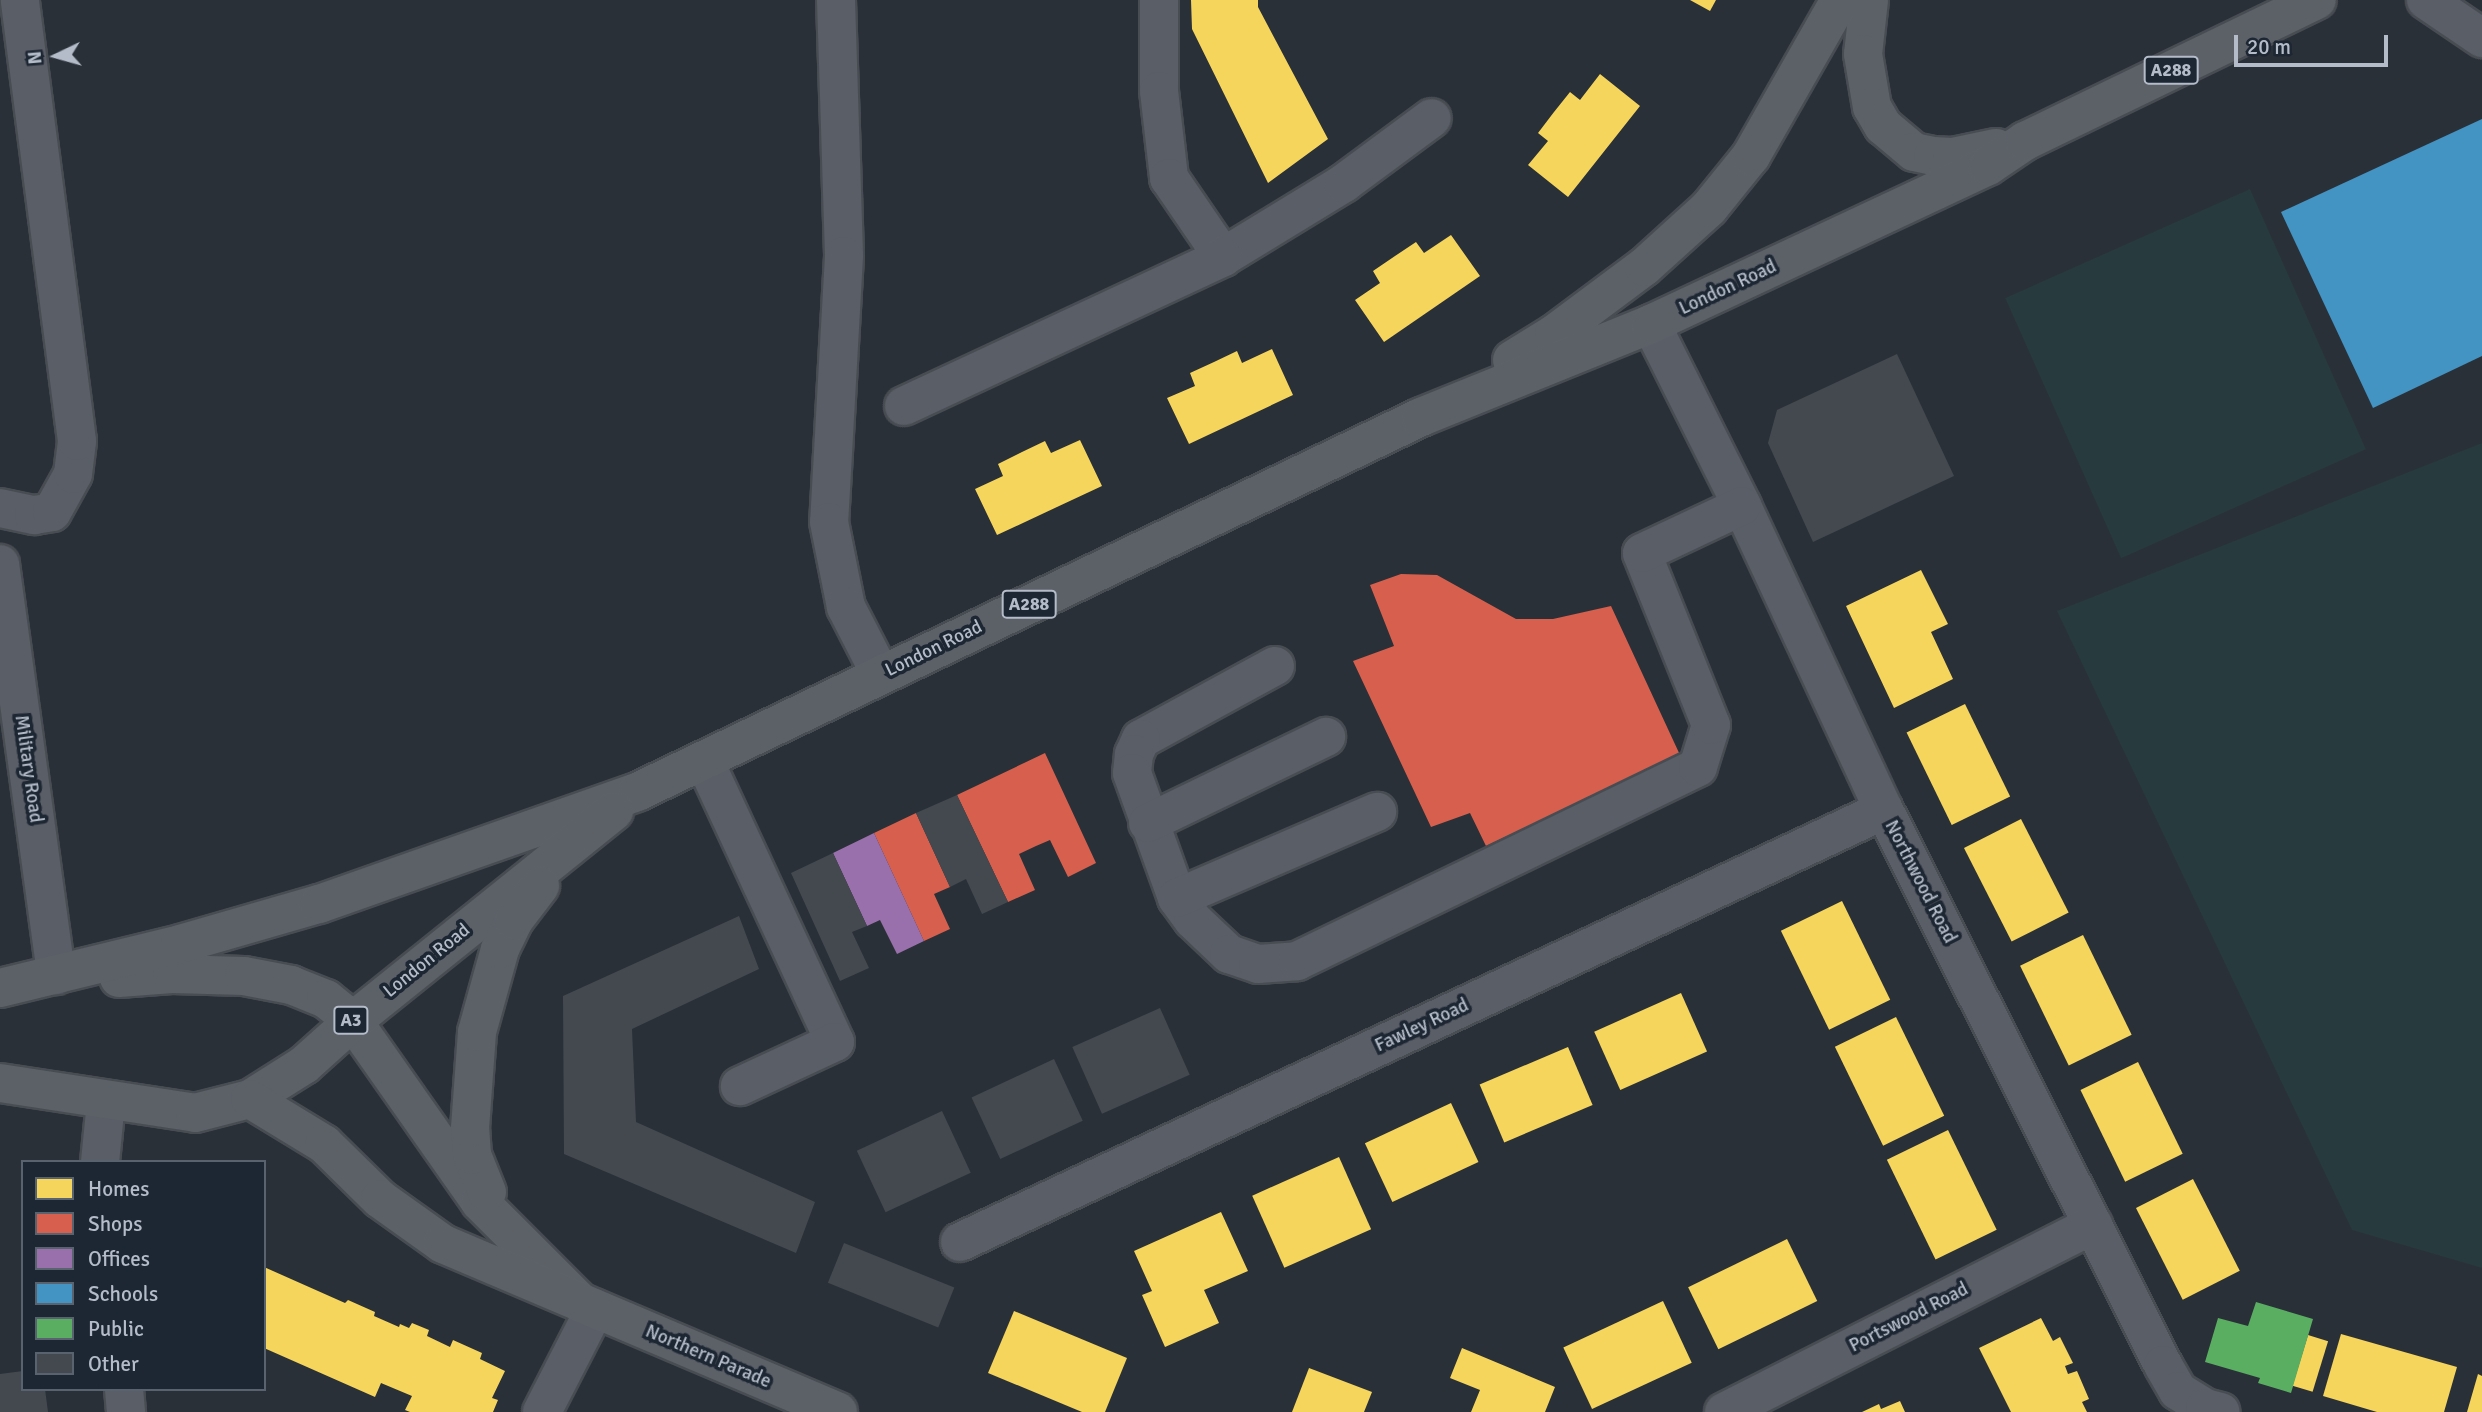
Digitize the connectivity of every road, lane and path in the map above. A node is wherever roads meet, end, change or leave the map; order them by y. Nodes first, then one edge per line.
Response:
1 (20, 0) edge
2 (836, 0) edge
3 (1158, 0) edge
4 (1840, 0) edge
5 (1869, 0) edge
6 (2317, 0) edge
7 (2426, 0) edge
8 (2482, 38) edge
9 (1432, 118) dead end
10 (2025, 141) junction
11 (1223, 257) junction
12 (1651, 324) junction
13 (904, 406) dead end
14 (1421, 417) junction
15 (1742, 506) junction
16 (0, 509) edge
17 (0, 564) edge
18 (1275, 666) dead end
19 (881, 676) junction
20 (1326, 737) dead end
21 (704, 760) junction
22 (637, 792) junction
23 (1884, 810) junction
24 (1377, 812) dead end
25 (1148, 823) junction
26 (1177, 898) junction
27 (56, 975) junction
28 (0, 988) edge
29 (353, 1021) junction
30 (0, 1083) edge
31 (740, 1086) dead end
32 (250, 1099) junction
33 (106, 1102) junction
34 (100, 1160) edge
35 (2093, 1224) junction
36 (513, 1237) junction
37 (960, 1241) dead end
38 (587, 1305) junction
39 (124, 1391) edge
40 (126, 1412) edge
41 (542, 1412) edge
42 (838, 1412) edge
43 (1724, 1412) edge
44 (2221, 1412) edge

1 - 16 street
2 - 19 street
3 - 11 street
4 - 14 main road, London Road
5 - 10 main road, A288
6 - 10 main road, A288
7 - 8 street
9 - 11 street
10 - 12 main road, London Road
11 - 13 street
12 - 14 main road, London Road
12 - 15 street, Northwood Road
14 - 19 main road, London Road / A288
15 - 23 street, Northwood Road
15 - 26 street
17 - 27 street, Military Road
18 - 25 street
19 - 21 main road, London Road / A288
20 - 25 street
21 - 22 main road, London Road / A288
21 - 31 street
22 - 27 main road, London Road
22 - 29 main road, London Road
22 - 36 main road, London Road
23 - 35 street, Northwood Road
23 - 37 street, Fawley Road
24 - 26 street
25 - 26 street
27 - 28 main road, London Road
28 - 29 main road, A3
29 - 32 main road, London Road
29 - 36 main road, A3
30 - 33 main road, London Road
32 - 33 main road, London Road
32 - 38 main road, A3
33 - 34 street
35 - 43 street, Portswood Road
35 - 44 street, Northwood Road
36 - 38 main road, A3
38 - 41 street
38 - 42 main road, Northern Parade / A3
39 - 40 street

